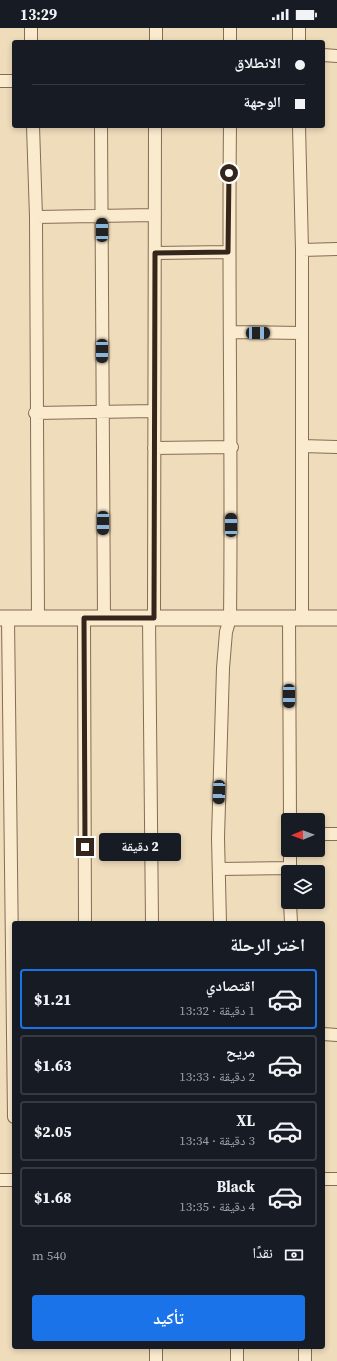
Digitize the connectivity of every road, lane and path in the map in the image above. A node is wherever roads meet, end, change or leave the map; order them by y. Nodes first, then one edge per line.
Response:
1 (30, 28) edge
2 (156, 28) edge
3 (230, 28) edge
4 (299, 28) edge
5 (31, 40) edge
6 (156, 40) edge
7 (230, 40) edge
8 (299, 40) edge
9 (325, 56) edge
10 (337, 56) edge
11 (0, 81) edge
12 (12, 81) edge
13 (33, 128) edge
14 (101, 128) edge
15 (155, 128) edge
16 (230, 128) edge
17 (299, 128) edge
18 (102, 215) junction
19 (155, 215) junction
20 (36, 217) junction
21 (337, 249) edge
22 (302, 250) junction
23 (228, 252) junction
24 (155, 253) junction
25 (230, 332) junction
26 (301, 333) junction
27 (154, 411) junction
28 (103, 412) junction
29 (35, 413) junction
30 (302, 446) junction
31 (232, 447) junction
32 (337, 447) edge
33 (154, 448) junction
34 (4, 618) edge
35 (38, 618) junction
36 (84, 618) junction
37 (104, 618) junction
38 (151, 618) junction
39 (230, 618) junction
40 (296, 618) junction
41 (337, 618) edge
42 (290, 813) edge
43 (325, 834) edge
44 (337, 834) edge
45 (219, 869) junction
46 (281, 870) edge
47 (290, 909) edge
48 (86, 921) edge
49 (152, 921) edge
50 (220, 921) edge
51 (290, 921) edge
52 (12, 954) edge
53 (325, 1034) edge
54 (337, 1035) edge
55 (325, 1179) edge
56 (337, 1179) edge
57 (0, 1180) edge
58 (12, 1180) edge
59 (156, 1349) edge
60 (237, 1349) edge
61 (305, 1349) edge
62 (156, 1361) edge
63 (237, 1361) edge
64 (305, 1361) edge

1 - 5 street
2 - 6 street
3 - 7 street
4 - 8 street
9 - 10 street
11 - 12 street
13 - 20 street
14 - 18 street
15 - 19 street
16 - 23 street
17 - 22 street
18 - 19 street
18 - 20 street
18 - 28 street
19 - 24 street
20 - 29 street
21 - 22 street
22 - 26 street
23 - 24 street
23 - 25 street
24 - 27 street
25 - 26 street
25 - 31 street
26 - 30 street
27 - 28 street
27 - 33 street
28 - 29 street
28 - 37 street
29 - 35 street
30 - 32 street
30 - 40 street
31 - 33 street
31 - 39 street
33 - 38 street
34 - 35 street
34 - 52 street
35 - 36 street
36 - 37 street
36 - 48 street
37 - 38 street
38 - 39 street
38 - 49 street
39 - 40 street
39 - 45 street
40 - 41 street
40 - 42 street
43 - 44 street
45 - 46 street
45 - 50 street
47 - 51 street
53 - 54 street
55 - 56 street
57 - 58 street
59 - 62 street
60 - 63 street
61 - 64 street

